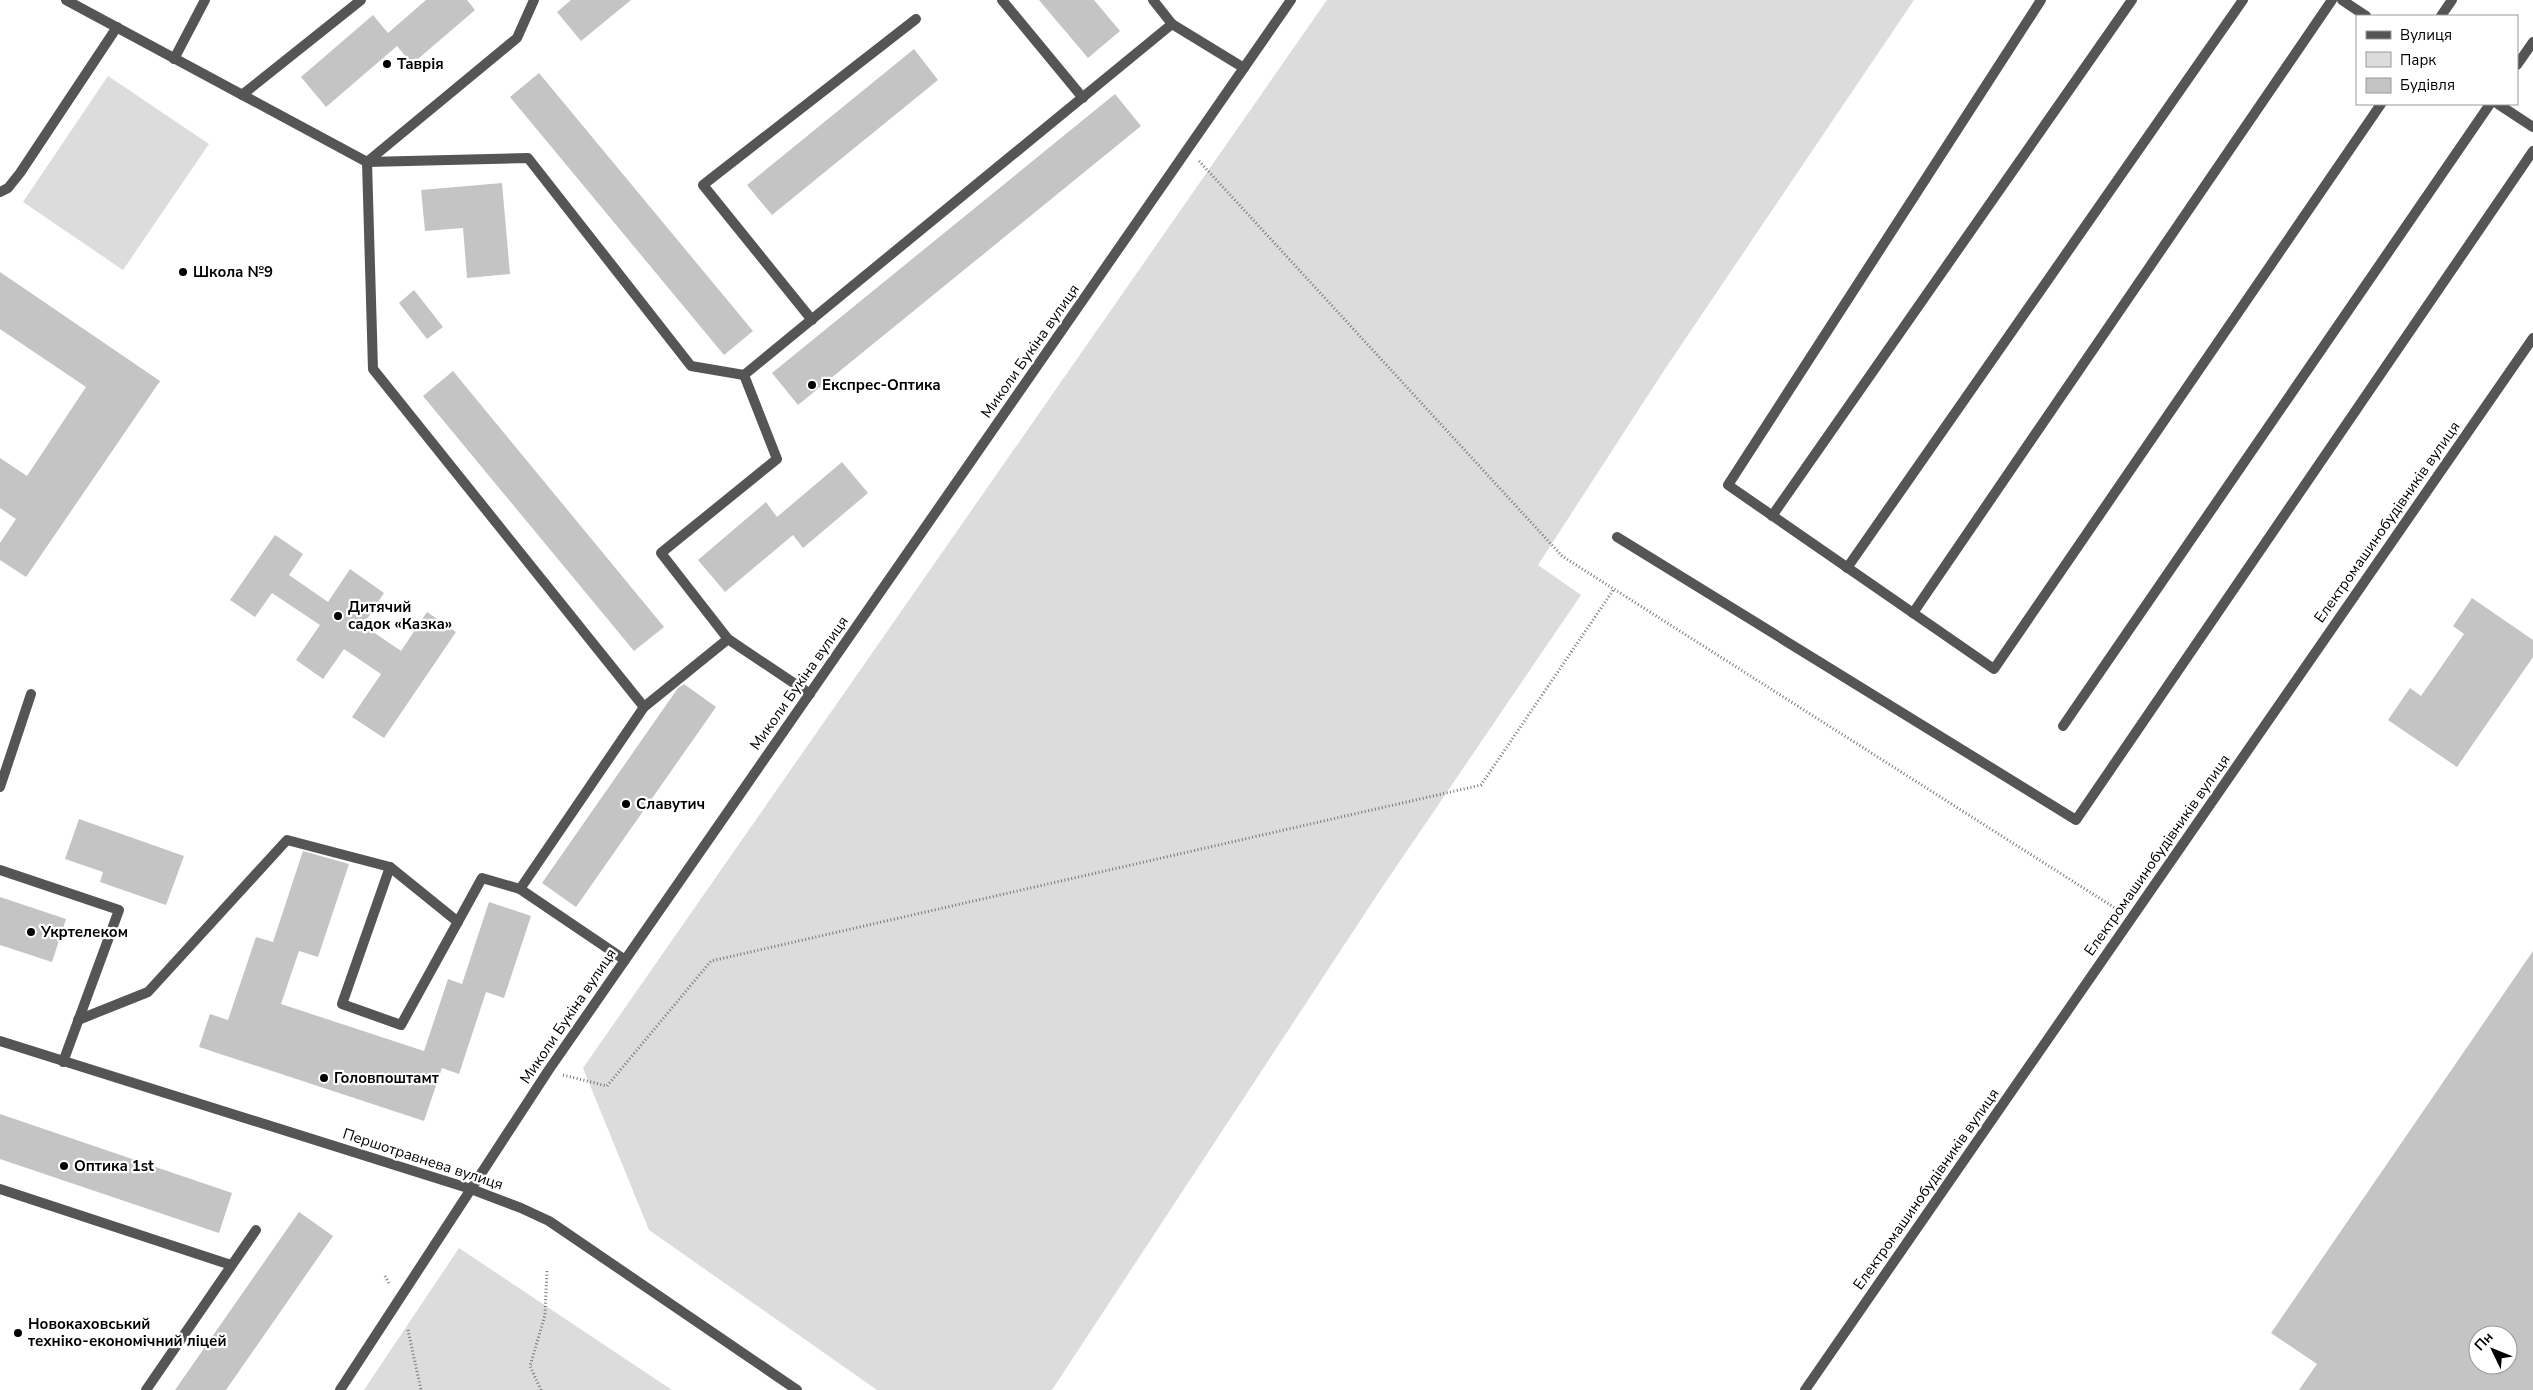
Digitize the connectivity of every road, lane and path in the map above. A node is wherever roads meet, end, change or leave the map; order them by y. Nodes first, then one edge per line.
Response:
1 (66, 0) edge
2 (205, 0) edge
3 (361, 0) edge
4 (534, 0) edge
5 (1002, 0) edge
6 (1152, 0) edge
7 (1291, 0) edge
8 (2041, 0) edge
9 (2132, 0) edge
10 (2243, 0) edge
11 (2332, 0) edge
12 (2342, 0) edge
13 (2452, 0) edge
14 (2364, 15) edge
15 (2442, 15) edge
16 (916, 19) dead end
17 (1172, 24) junction
18 (117, 28) junction
19 (2533, 42) edge
20 (174, 59) junction
21 (2518, 64) edge
22 (1244, 68) junction
23 (242, 95) junction
24 (1083, 98) junction
25 (2380, 105) edge
26 (2489, 105) edge
27 (2500, 105) edge
28 (2533, 127) edge
29 (2533, 151) edge
30 (367, 162) junction
31 (0, 192) edge
32 (812, 320) junction
33 (2533, 338) edge
34 (744, 375) junction
35 (1772, 516) junction
36 (1617, 537) dead end
37 (1847, 568) junction
38 (1614, 589) dead end
39 (1913, 613) junction
40 (728, 639) junction
41 (30, 694) dead end
42 (810, 694) junction
43 (644, 707) junction
44 (2063, 726) dead end
45 (0, 787) edge
46 (390, 867) junction
47 (0, 870) edge
48 (520, 889) junction
49 (458, 922) junction
50 (625, 960) junction
51 (78, 1020) junction
52 (0, 1041) edge
53 (64, 1062) junction
54 (548, 1071) junction
55 (0, 1189) edge
56 (471, 1189) junction
57 (256, 1230) dead end
58 (231, 1266) junction
59 (547, 1271) dead end
60 (408, 1330) dead end
61 (146, 1390) edge
62 (340, 1390) edge
63 (421, 1390) edge
64 (541, 1390) edge
65 (797, 1390) edge
66 (1805, 1390) edge

1 - 18 street
2 - 20 street
3 - 23 street
4 - 30 street
5 - 24 street
6 - 17 street
7 - 22 street, Миколи Букіна вулиця
8 - 35 street
9 - 35 street
10 - 37 street
11 - 39 street
12 - 14 street
13 - 15 street
16 - 32 street
17 - 22 street
17 - 24 street
18 - 20 street
18 - 31 street
19 - 21 street
20 - 23 street
22 - 42 street, Миколи Букіна вулиця
23 - 30 street
24 - 32 street
25 - 39 street
26 - 44 street
27 - 28 street
29 - 36 street
30 - 34 street
30 - 43 street
32 - 34 street
33 - 66 street, Електромашинобудівників вулиця
34 - 40 street
35 - 37 street
37 - 39 street
38 - 54 path
40 - 42 street
40 - 43 street
41 - 45 street
42 - 50 street, Миколи Букіна вулиця
43 - 48 street
46 - 49 street
46 - 49 street
46 - 51 street
47 - 51 street
48 - 49 street
48 - 50 street
50 - 54 street, Миколи Букіна вулиця
51 - 53 street
52 - 53 street, Першотравнева вулиця
53 - 56 street, Першотравнева вулиця
54 - 56 street, Миколи Букіна вулиця
55 - 58 street
56 - 62 street, Миколи Букіна вулиця
56 - 65 street, Першотравнева вулиця
57 - 58 street
58 - 61 street
59 - 64 path
60 - 63 path

